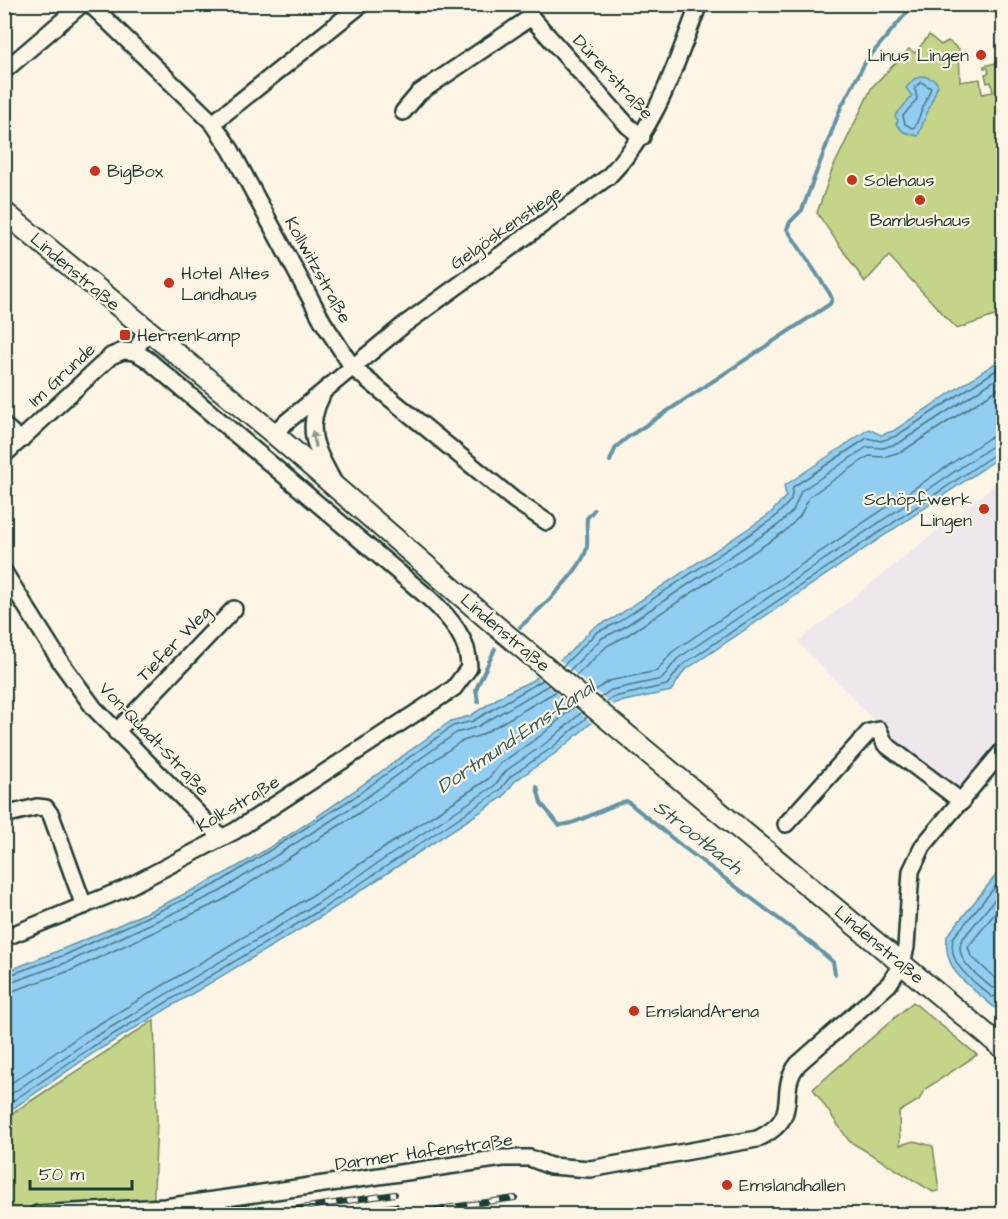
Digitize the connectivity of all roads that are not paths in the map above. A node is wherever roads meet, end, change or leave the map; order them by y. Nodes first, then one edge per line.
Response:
1 (90, 4) edge
2 (362, 4) edge
3 (699, 4) edge
4 (75, 6) edge
5 (529, 11) edge
6 (4, 71) edge
7 (403, 112) dead end
8 (213, 123) junction
9 (642, 137) junction
10 (4, 212) edge
11 (147, 330) junction
12 (135, 352) junction
13 (353, 368) junction
14 (323, 392) junction
15 (4, 426) edge
16 (273, 433) junction
17 (21, 440) junction
18 (4, 456) edge
19 (334, 485) junction
20 (547, 522) dead end
21 (4, 572) edge
22 (234, 609) dead end
23 (469, 668) joint
24 (116, 732) junction
25 (1004, 749) edge
26 (962, 802) junction
27 (4, 815) edge
28 (786, 824) dead end
29 (222, 838) junction
30 (84, 906) junction
31 (4, 938) edge
32 (902, 964) junction
33 (1004, 1049) edge
34 (37, 1215) edge

1 - 8 street, Kollwitzstraße
2 - 8 street
3 - 9 street, Gelgöskenstiege
4 - 6 street
5 - 7 street
5 - 9 street, Dürerstraße
8 - 13 street, Kollwitzstraße
9 - 13 street, Gelgöskenstiege
10 - 11 main road, Lindenstraße
11 - 12 street
11 - 16 main road, Lindenstraße
12 - 17 street, Im Grunde
12 - 23 street, Lindenstraße
13 - 14 street, Gelgöskenstiege
13 - 20 street, Kollwitzstraße
14 - 16 street, Gelgöskenstiege
19 -> 14 street
15 - 17 street
16 - 19 main road, Lindenstraße
17 - 18 street
19 - 32 main road, Lindenstraße
21 - 24 street, Von-Quadt-Straße
22 - 24 street, Tiefer Weg
23 - 29 street, Kolkstraße
24 - 29 street, Von-Quadt-Straße
25 - 26 street
26 - 28 street
26 - 32 street
27 - 30 street
29 - 30 street, Kolkstraße
30 - 31 street, Kolkstraße
32 - 33 main road, Lindenstraße
32 - 34 street, Darmer Hafenstraße

